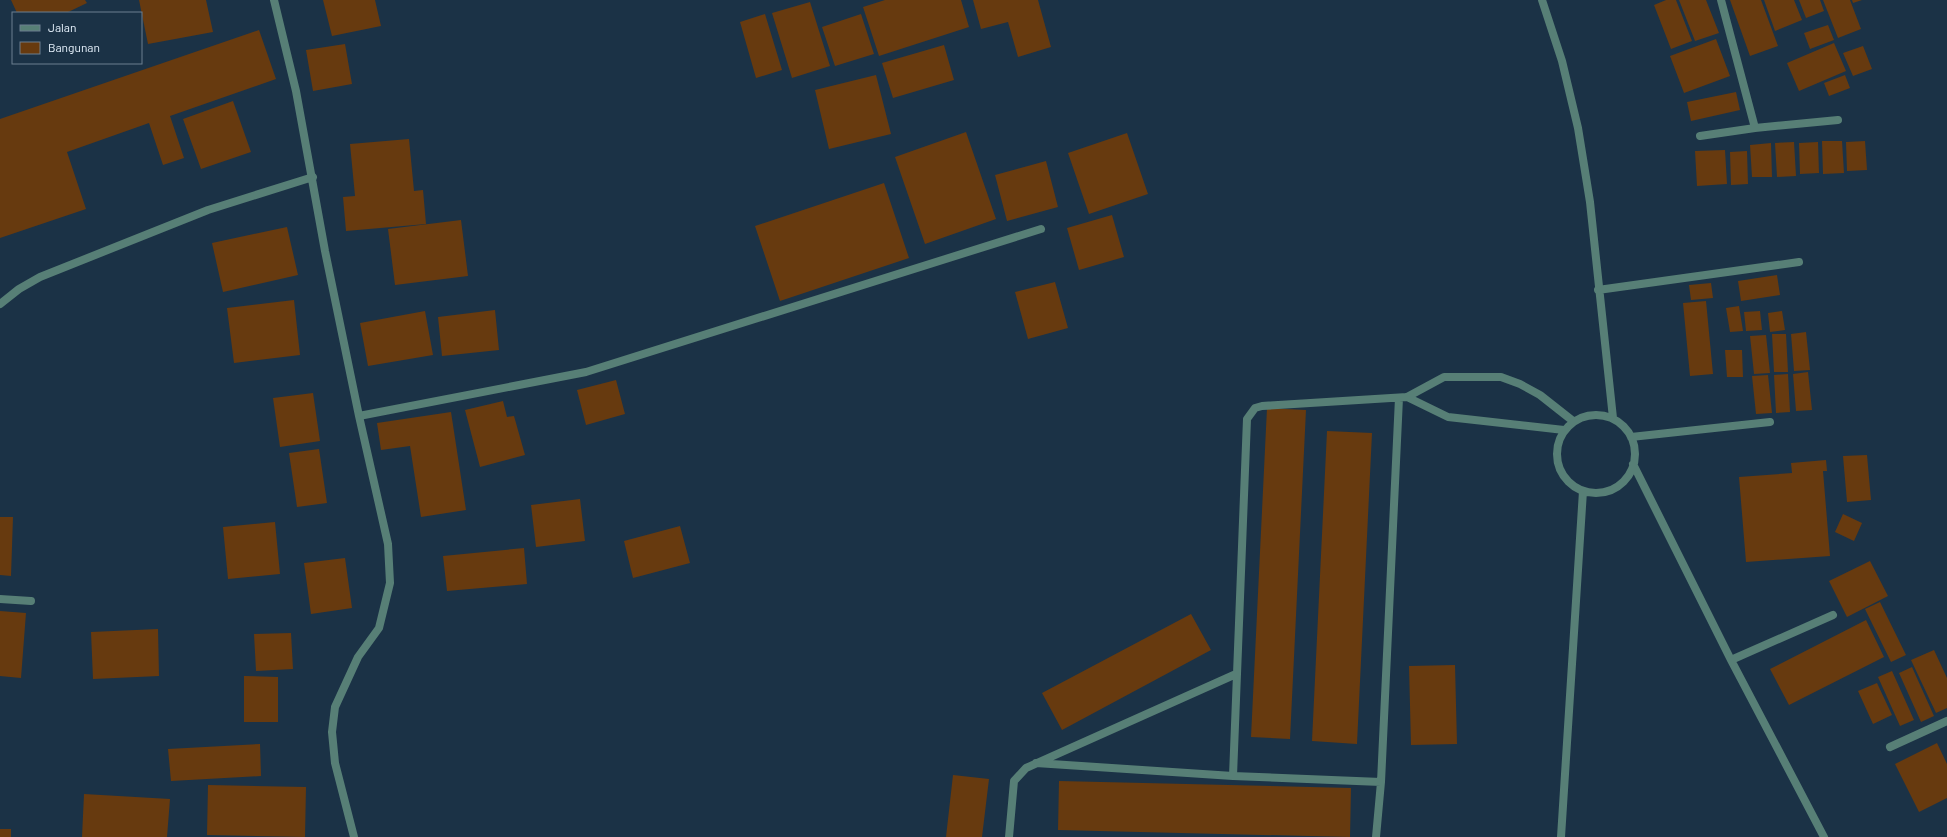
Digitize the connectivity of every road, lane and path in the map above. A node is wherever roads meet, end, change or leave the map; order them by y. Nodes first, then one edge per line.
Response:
1 (274, 0) edge
2 (1542, 0) edge
3 (1721, 0) edge
4 (1838, 120) dead end
5 (1755, 128) junction
6 (1700, 136) dead end
7 (313, 177) junction
8 (1041, 229) dead end
9 (1800, 262) dead end
10 (1598, 290) junction
11 (0, 304) edge
12 (1403, 398) junction
13 (359, 416) junction
14 (1613, 418) junction
15 (1573, 421) junction
16 (1770, 422) dead end
17 (1564, 430) junction
18 (1631, 437) junction
19 (1634, 464) junction
20 (1583, 491) junction
21 (0, 599) edge
22 (31, 601) dead end
23 (1833, 615) dead end
24 (1731, 660) junction
25 (1236, 674) junction
26 (1947, 721) edge
27 (1890, 747) dead end
28 (1036, 763) junction
29 (1233, 776) junction
30 (1381, 782) junction
31 (354, 837) edge
32 (1009, 837) edge
33 (1376, 837) edge
34 (1561, 837) edge
35 (1824, 837) edge

1 - 7 street
2 - 10 street
3 - 5 street
4 - 5 street
5 - 6 street
7 - 11 street
7 - 13 street
8 - 13 street
9 - 10 street
10 - 14 street
12 - 15 street
12 - 17 street
12 - 25 street
12 - 30 street
13 - 31 street
14 - 15 street
14 - 18 street
15 - 17 street
16 - 18 street
17 - 20 street
18 - 19 street
19 - 20 street
19 - 24 street
20 - 34 street
21 - 22 street
23 - 24 street
24 - 35 street
25 - 28 street
25 - 29 street
26 - 27 street
28 - 29 street
28 - 32 street
29 - 30 street
30 - 33 street

